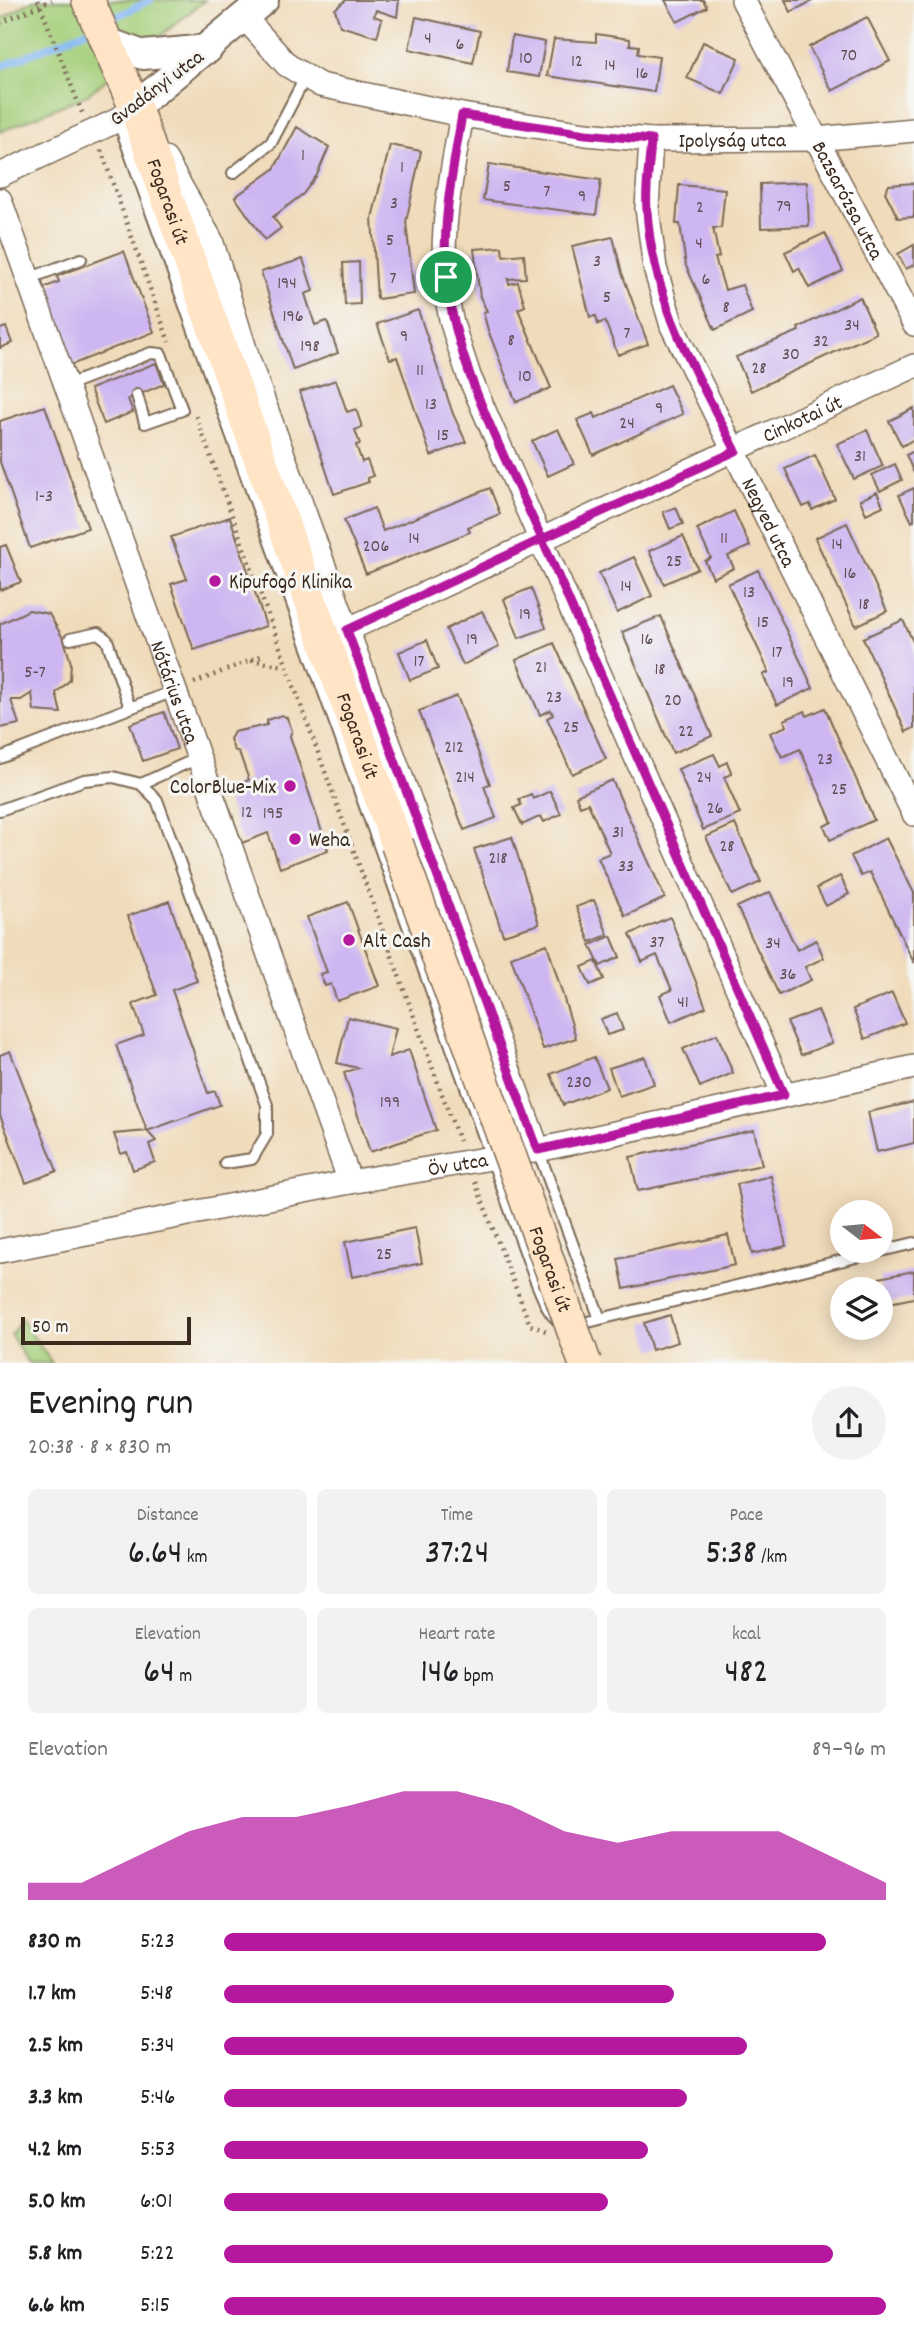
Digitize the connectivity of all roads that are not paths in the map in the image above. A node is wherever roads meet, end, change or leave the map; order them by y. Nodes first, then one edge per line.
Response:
1 (88, 0) edge
2 (743, 0) edge
3 (254, 9) edge
4 (104, 41) junction
5 (208, 49) junction
6 (306, 76) junction
7 (127, 114) junction
8 (462, 115) junction
9 (914, 130) edge
10 (816, 139) junction
11 (651, 140) junction
12 (233, 173) dead end
13 (0, 175) edge
14 (0, 200) edge
15 (5, 233) edge
16 (81, 258) dead end
17 (27, 279) junction
18 (914, 324) edge
19 (914, 366) edge
20 (65, 386) junction
21 (137, 395) dead end
22 (736, 451) junction
23 (542, 539) junction
24 (347, 630) junction
25 (70, 639) dead end
26 (174, 691) junction
27 (130, 708) junction
28 (0, 758) edge
29 (198, 758) junction
30 (141, 784) junction
31 (0, 810) edge
32 (914, 814) edge
33 (914, 1068) edge
34 (784, 1095) junction
35 (538, 1150) junction
36 (478, 1161) junction
37 (225, 1163) dead end
38 (350, 1182) junction
39 (914, 1243) edge
40 (0, 1251) edge
41 (600, 1319) junction
42 (585, 1363) edge

1 - 4 main road, Fogarasi út
2 - 10 street, Bazsarózsa utca
3 - 5 street, Gvadányi utca
3 - 6 street, Ipolyság utca
4 - 5 street
4 - 7 main road, Fogarasi út
5 - 7 street, Gvadányi utca
6 - 8 street, Ipolyság utca
6 - 12 lane
7 - 13 street, Gvadányi utca
7 - 24 street, Fogarasi út
7 - 36 lane
7 - 42 main road, Fogarasi út, bridge
8 - 11 street, Ipolyság utca
8 - 23 street
9 - 10 street, Ipolyság utca
10 - 11 street, Ipolyság utca
10 - 18 street, Bazsarózsa utca
11 - 22 street, Negyed utca
14 - 15 street, Nótárius utca
15 - 17 street, Nótárius utca
16 - 17 lane
17 - 20 street, Nótárius utca
19 - 22 street, Cinkotai út
20 - 21 lane
20 - 26 street, Nótárius utca
22 - 23 street, Cinkotai út
22 - 32 street, Negyed utca
23 - 24 street, Cinkotai út
23 - 34 street
24 - 35 street, Fogarasi út
25 - 27 lane
26 - 27 lane
26 - 29 street, Nótárius utca
27 - 28 lane
29 - 30 lane
29 - 38 street, Nótárius utca
30 - 31 lane
30 - 37 lane
33 - 34 street, Öv utca
34 - 35 street, Öv utca
35 - 36 street, Öv utca
35 - 41 lane
36 - 38 street, Öv utca
36 - 41 lane
38 - 40 street, Öv utca
39 - 41 lane

